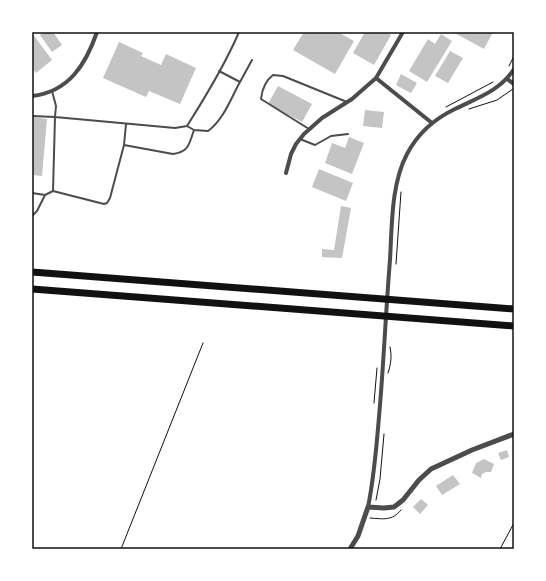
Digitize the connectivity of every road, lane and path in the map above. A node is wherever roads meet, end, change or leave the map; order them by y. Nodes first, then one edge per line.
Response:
1 (97, 32) edge
2 (239, 32) edge
3 (403, 32) edge
4 (514, 56) edge
5 (252, 60) dead end
6 (508, 67) dead end
7 (514, 69) edge
8 (219, 71) junction
9 (376, 78) junction
10 (507, 79) junction
11 (240, 82) junction
12 (494, 82) dead end
13 (514, 84) edge
14 (514, 88) edge
15 (52, 91) junction
16 (32, 96) edge
17 (347, 102) junction
18 (441, 110) dead end
19 (465, 110) dead end
20 (32, 116) edge
21 (55, 117) junction
22 (126, 123) junction
23 (432, 123) junction
24 (187, 126) junction
25 (309, 129) junction
26 (194, 130) junction
27 (348, 134) dead end
28 (300, 139) junction
29 (124, 145) junction
30 (286, 173) dead end
31 (53, 191) junction
32 (401, 192) dead end
33 (32, 193) edge
34 (45, 195) junction
35 (32, 216) edge
36 (395, 269) dead end
37 (32, 272) edge
38 (32, 289) edge
39 (514, 309) edge
40 (514, 326) edge
41 (203, 343) dead end
42 (377, 363) dead end
43 (374, 407) dead end
44 (514, 434) edge
45 (368, 507) junction
46 (403, 508) dead end
47 (371, 518) dead end
48 (514, 523) edge
49 (120, 549) edge
50 (350, 549) edge
51 (500, 549) edge

1 - 15 street
2 - 8 lane
3 - 9 street
4 - 6 path
5 - 11 lane
7 - 10 street
8 - 11 lane
8 - 24 lane
9 - 17 street
9 - 23 street
10 - 13 street
10 - 23 street
11 - 26 lane
12 - 18 path
14 - 19 path
15 - 16 street
15 - 21 lane
17 - 25 street
17 - 25 lane
20 - 21 lane
21 - 22 lane
21 - 31 lane
22 - 24 lane
22 - 29 lane
23 - 45 street
24 - 26 lane
25 - 28 street
26 - 29 lane
27 - 28 lane
28 - 30 street
29 - 31 lane
31 - 34 lane
32 - 36 path
33 - 34 lane
34 - 35 lane
37 - 39 highway
38 - 40 highway
41 - 49 path
42 - 43 path
44 - 45 street
45 - 50 street
46 - 47 path
48 - 51 path

